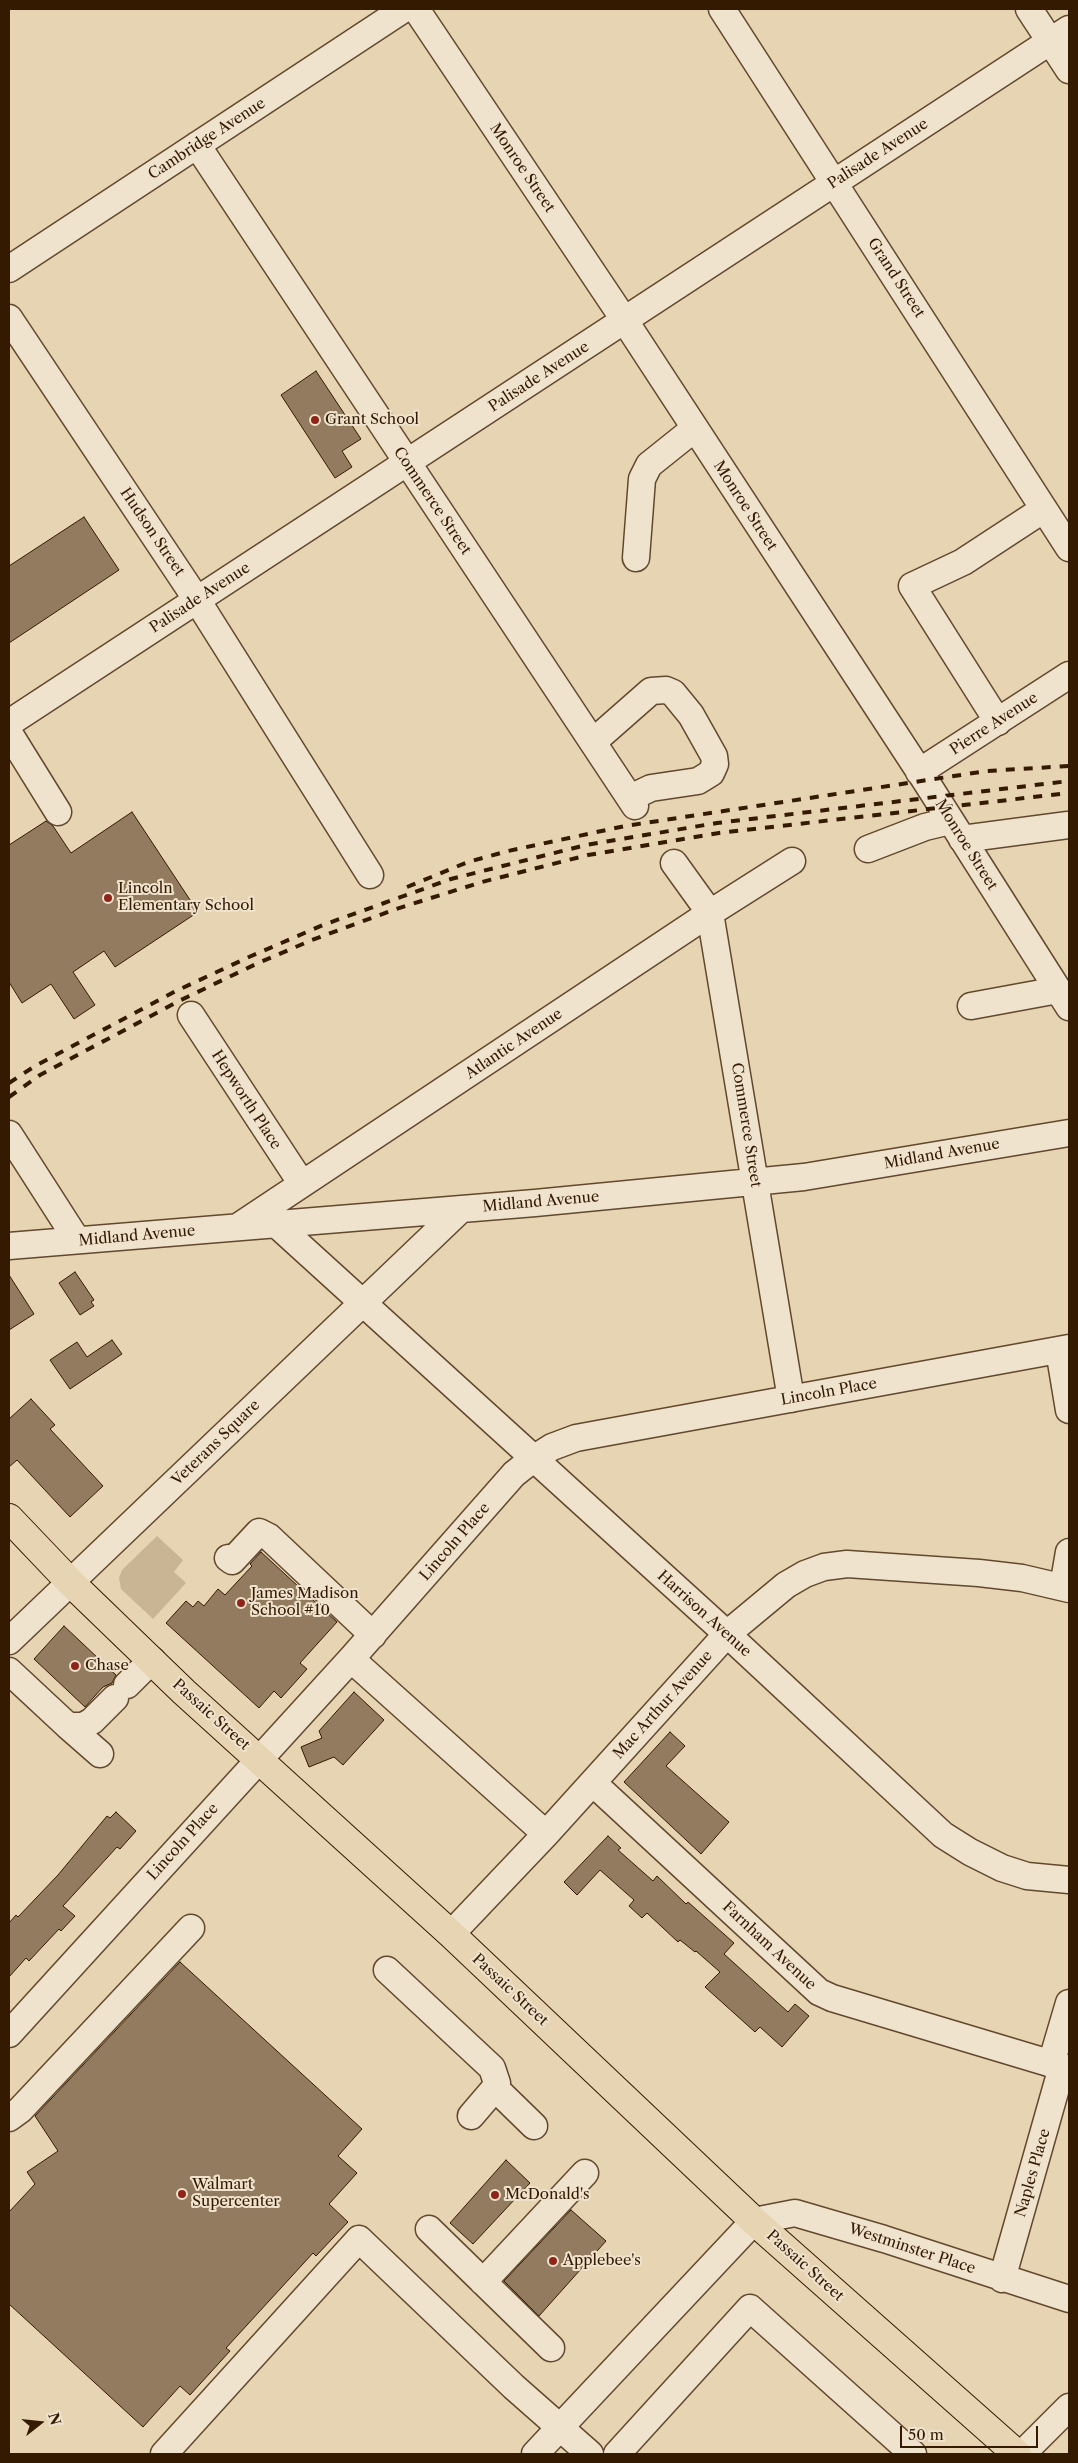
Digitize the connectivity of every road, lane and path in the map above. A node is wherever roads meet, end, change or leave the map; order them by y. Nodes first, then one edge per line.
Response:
1 (404, 9) edge
2 (416, 9) edge
3 (722, 9) edge
4 (1029, 9) edge
5 (1060, 35) edge
6 (1069, 70) edge
7 (197, 145) junction
8 (835, 181) junction
9 (9, 269) edge
10 (9, 318) edge
11 (625, 321) junction
12 (694, 429) junction
13 (406, 463) junction
14 (1044, 509) junction
15 (1069, 548) edge
16 (636, 558) dead end
17 (197, 600) junction
18 (1069, 675) edge
19 (998, 722) junction
20 (9, 723) edge
21 (9, 733) edge
22 (593, 742) junction
23 (919, 772) junction
24 (58, 812) dead end
25 (1068, 825) edge
26 (956, 830) junction
27 (868, 849) dead end
28 (792, 861) dead end
29 (674, 863) dead end
30 (370, 875) dead end
31 (710, 913) junction
32 (1064, 998) edge
33 (971, 1006) dead end
34 (192, 1015) dead end
35 (1069, 1133) edge
36 (9, 1134) edge
37 (755, 1182) junction
38 (302, 1184) junction
39 (460, 1210) junction
40 (276, 1224) junction
41 (236, 1228) junction
42 (77, 1240) junction
43 (9, 1246) edge
44 (362, 1304) junction
45 (1064, 1349) edge
46 (791, 1398) junction
47 (1069, 1410) edge
48 (533, 1459) junction
49 (9, 1518) edge
50 (228, 1558) dead end
51 (1067, 1573) edge
52 (70, 1582) junction
53 (727, 1634) junction
54 (373, 1635) junction
55 (9, 1641) edge
56 (351, 1658) junction
57 (152, 1660) junction
58 (9, 1671) edge
59 (68, 1726) junction
60 (100, 1754) dead end
61 (259, 1759) junction
62 (593, 1783) junction
63 (546, 1834) junction
64 (1069, 1880) edge
65 (191, 1928) dead end
66 (451, 1934) junction
67 (387, 1970) dead end
68 (1069, 2003) edge
69 (9, 2034) edge
70 (1061, 2067) edge
71 (495, 2088) junction
72 (471, 2116) dead end
73 (9, 2118) edge
74 (534, 2126) dead end
75 (584, 2172) dead end
76 (754, 2221) junction
77 (429, 2229) dead end
78 (1002, 2279) junction
79 (483, 2282) junction
80 (1069, 2299) edge
81 (551, 2348) dead end
82 (1069, 2407) edge
83 (559, 2427) junction
84 (900, 2450) edge
85 (164, 2454) edge
86 (535, 2454) edge
87 (590, 2454) edge
88 (618, 2454) edge
89 (1017, 2454) edge
90 (1022, 2454) edge

1 - 7 street, Cambridge Avenue
2 - 11 street, Monroe Street
3 - 8 street, Grand Street
4 - 5 street
5 - 6 street
5 - 8 street, Palisade Avenue
7 - 9 street, Cambridge Avenue
7 - 13 street, Commerce Street
8 - 11 street, Palisade Avenue
8 - 14 street, Grand Street
10 - 17 street, Hudson Street
11 - 12 street, Monroe Street
11 - 13 street, Palisade Avenue
12 - 16 street
12 - 23 street, Monroe Street
13 - 17 street, Palisade Avenue
13 - 22 street, Commerce Street
14 - 15 street, Grand Street
14 - 19 street
17 - 20 street, Palisade Avenue
17 - 30 street, Hudson Street
18 - 19 street, Pierre Avenue
19 - 23 street, Pierre Avenue
21 - 24 street
22 - 22 street, Commerce Street
23 - 26 street, Monroe Street
25 - 26 street
26 - 27 street
26 - 32 street, Monroe Street
28 - 31 street, Atlantic Avenue
29 - 31 street, Commerce Street
31 - 37 street, Commerce Street
31 - 38 street, Atlantic Avenue
32 - 33 street
34 - 38 street, Hepworth Place
35 - 37 street, Midland Avenue
36 - 42 street
37 - 39 street, Midland Avenue
37 - 46 street, Commerce Street
38 - 41 street, Atlantic Avenue
39 - 40 street, Midland Avenue
39 - 44 street, Veterans Square
40 - 41 street, Midland Avenue
40 - 44 street
41 - 42 street, Midland Avenue
42 - 43 street, Midland Avenue
44 - 48 street, Harrison Avenue
44 - 52 street, Veterans Square
45 - 46 street, Lincoln Place
45 - 47 street
46 - 48 street, Lincoln Place
48 - 53 street, Harrison Avenue
48 - 54 street, Lincoln Place
49 - 52 main road, Passaic Street
50 - 54 street
51 - 53 street, Mac Arthur Avenue
52 - 55 street, Veterans Square
52 - 57 main road, Passaic Street
53 - 62 street, Mac Arthur Avenue
53 - 64 street, Harrison Avenue
54 - 56 street, Lincoln Place
56 - 61 street, Lincoln Place
56 - 63 street
57 - 59 street
57 - 61 main road, Passaic Street
58 - 59 street
59 - 60 street
61 - 66 main road, Passaic Street
61 - 69 street, Lincoln Place
62 - 63 street, Mac Arthur Avenue
62 - 70 street, Farnham Avenue
63 - 66 street, Mac Arthur Avenue
65 - 73 street
66 - 76 main road, Passaic Street
67 - 71 street
68 - 70 street, Naples Place
70 - 78 street, Naples Place
71 - 72 street
71 - 74 street
75 - 79 street
76 - 78 street, Westminster Place
76 - 83 street
76 - 89 main road, Passaic Street
77 - 79 street
78 - 80 street, Westminster Place
79 - 81 street
82 - 90 street
83 - 85 street
83 - 86 street
83 - 87 street
84 - 88 street

